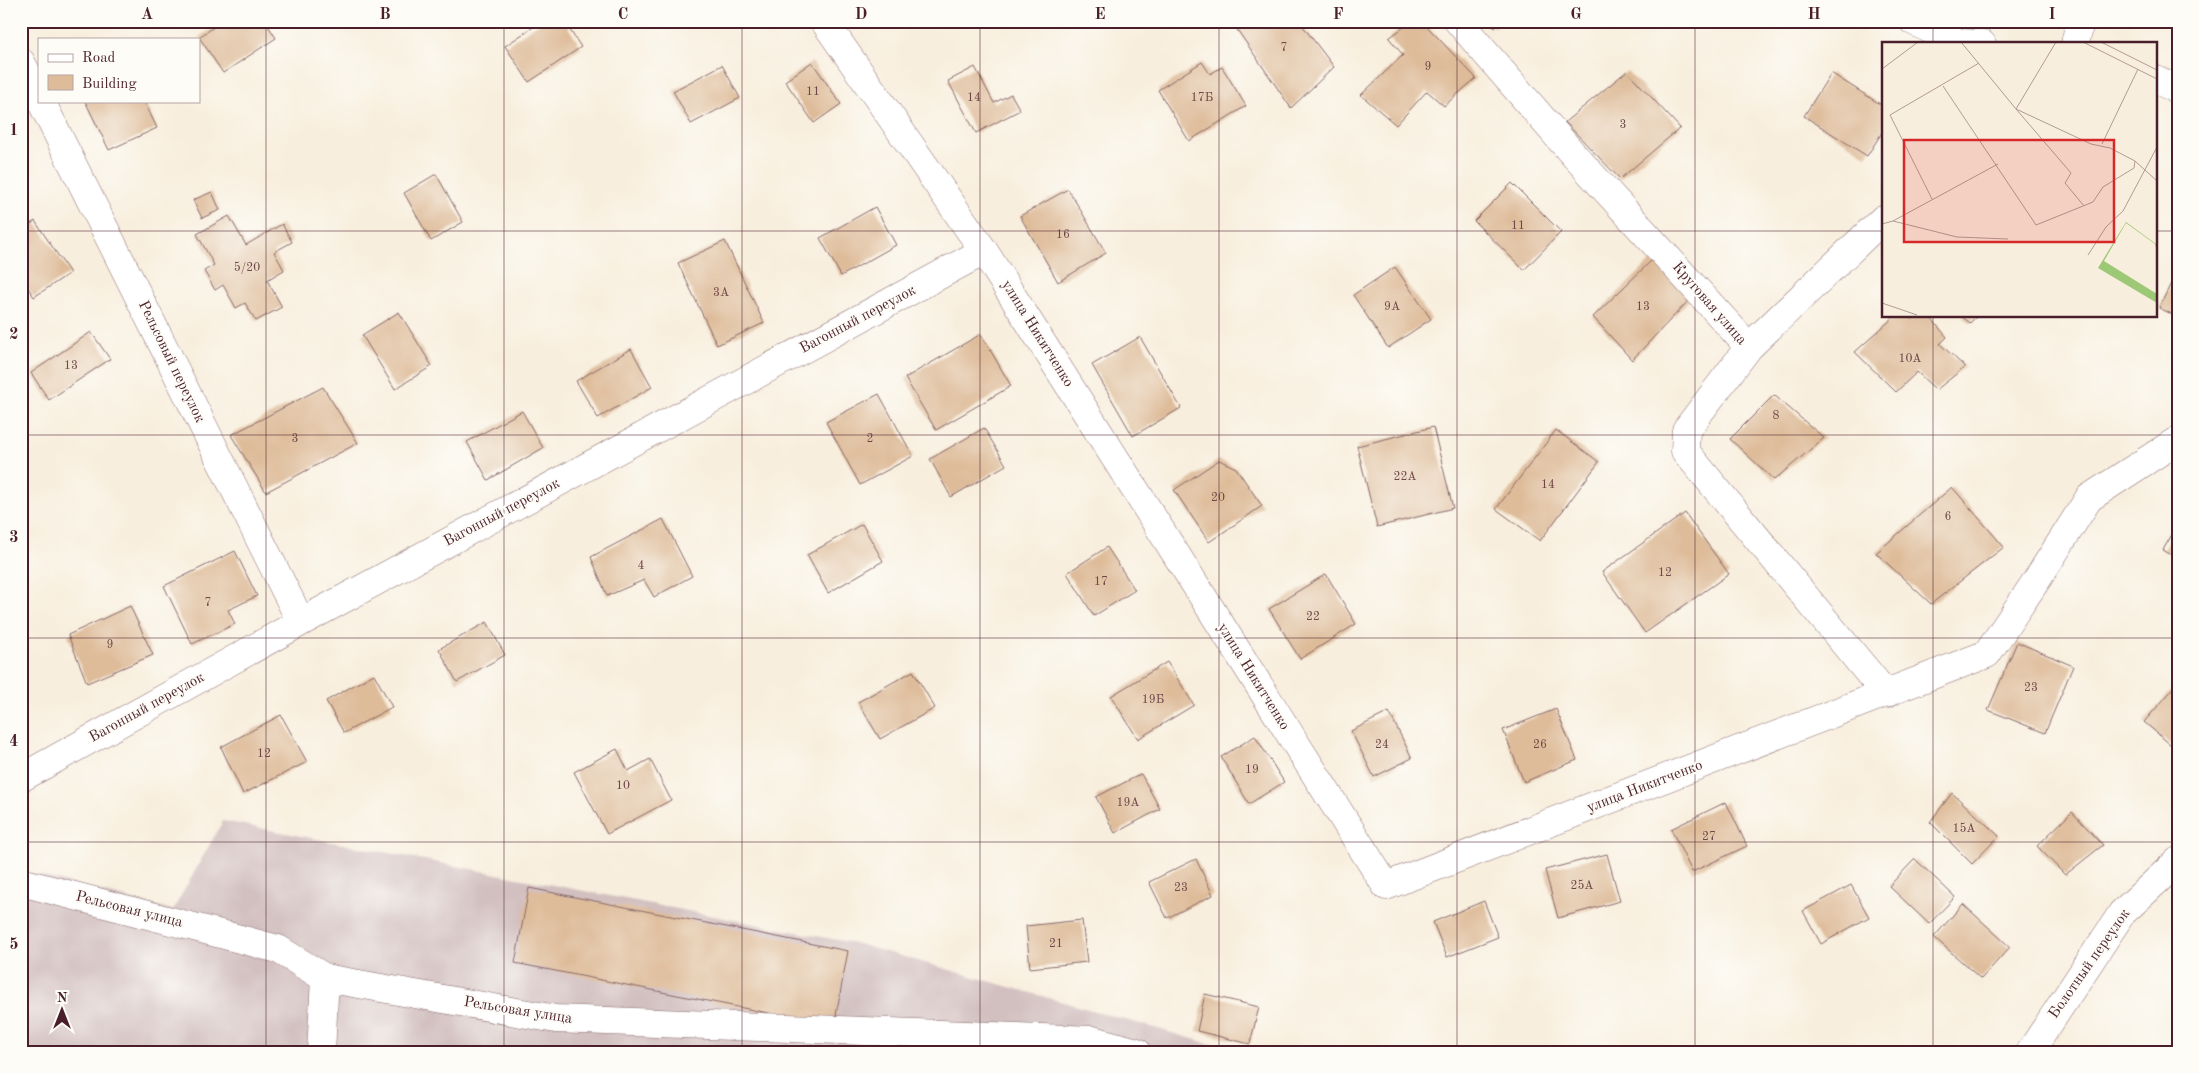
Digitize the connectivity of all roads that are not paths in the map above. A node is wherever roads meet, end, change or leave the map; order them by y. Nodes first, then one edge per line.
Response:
1 (824, 21) edge
2 (1458, 21) edge
3 (1913, 21) edge
4 (2080, 21) edge
5 (1957, 42) edge
6 (2075, 42) edge
7 (21, 62) edge
8 (2156, 79) edge
9 (2178, 90) edge
10 (38, 95) edge
11 (41, 102) edge
12 (1882, 220) edge
13 (984, 251) junction
14 (1749, 347) junction
15 (2178, 440) edge
16 (300, 622) junction
17 (1886, 694) junction
18 (21, 778) edge
19 (2178, 861) edge
20 (21, 882) edge
21 (325, 978) junction
22 (321, 1052) edge
23 (1137, 1052) edge
24 (2030, 1052) edge

1 - 13 street, улица Никитченко
2 - 14 street, Круговая улица
3 - 5 street
4 - 6 street
7 - 10 street
8 - 9 street
11 - 16 street, Рельсовый переулок
12 - 14 street
13 - 16 street, Вагонный переулок
13 - 17 street, улица Никитченко
14 - 17 street, Круговая улица
15 - 17 street
16 - 18 street, Вагонный переулок
19 - 24 street, Болотный переулок
20 - 21 street, Рельсовая улица
21 - 22 street
21 - 23 street, Рельсовая улица

